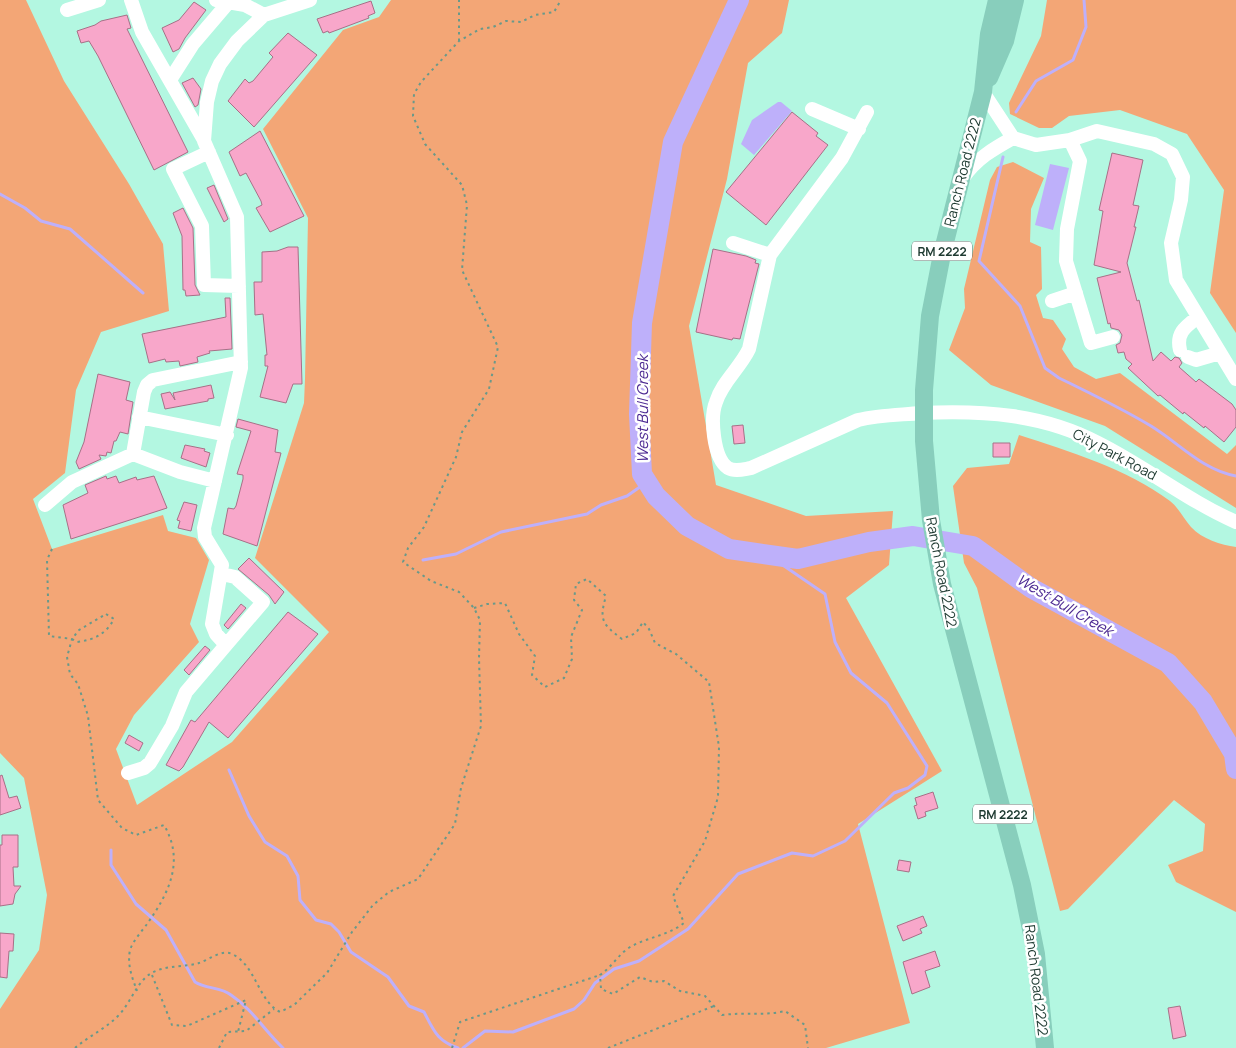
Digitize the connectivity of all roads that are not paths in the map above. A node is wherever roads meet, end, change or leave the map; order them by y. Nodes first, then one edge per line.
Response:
1 (98, 0) edge
2 (131, 0) edge
3 (310, 0) edge
4 (996, 0) edge
5 (1016, 0) edge
6 (222, 1) edge
7 (67, 10) dead end
8 (264, 15) junction
9 (170, 80) junction
10 (983, 92) junction
11 (812, 109) dead end
12 (867, 112) dead end
13 (859, 129) junction
14 (1012, 138) junction
15 (1070, 140) junction
16 (206, 146) junction
17 (959, 184) junction
18 (733, 243) dead end
19 (770, 255) junction
20 (239, 286) junction
21 (1076, 293) junction
22 (1052, 301) dead end
23 (1198, 317) junction
24 (1113, 337) dead end
25 (1220, 353) junction
26 (241, 362) junction
27 (1236, 379) edge
28 (924, 413) junction
29 (139, 417) junction
30 (227, 435) junction
31 (133, 454) junction
32 (215, 481) junction
33 (45, 505) dead end
34 (1236, 522) edge
35 (222, 574) junction
36 (226, 645) junction
37 (128, 773) dead end
38 (1044, 1048) edge

1 - 7 street
2 - 9 street
3 - 8 street
4 - 10 main road, Ranch Road 2222 / RM 2222
5 - 10 main road, Ranch Road 2222 / RM 2222
6 - 8 street
6 - 9 street
8 - 16 street
9 - 16 street
10 - 14 street
10 - 17 main road, Ranch Road 2222 / RM 2222
11 - 13 street
12 - 13 street
13 - 19 street
14 - 15 street
14 - 17 street
15 - 21 street
15 - 23 street
16 - 20 street
16 - 20 street
17 - 28 main road, Ranch Road 2222 / RM 2222
18 - 19 street
19 - 28 street, City Park Road
20 - 26 street
21 - 22 street
21 - 24 street
23 - 25 street
23 - 25 street
25 - 27 street
26 - 29 street
26 - 30 street
28 - 34 street, City Park Road
28 - 38 main road, Ranch Road 2222 / RM 2222
29 - 30 street
29 - 31 street
30 - 32 street
31 - 32 street
31 - 33 street
32 - 35 street
35 - 36 street
35 - 36 street
36 - 37 street

